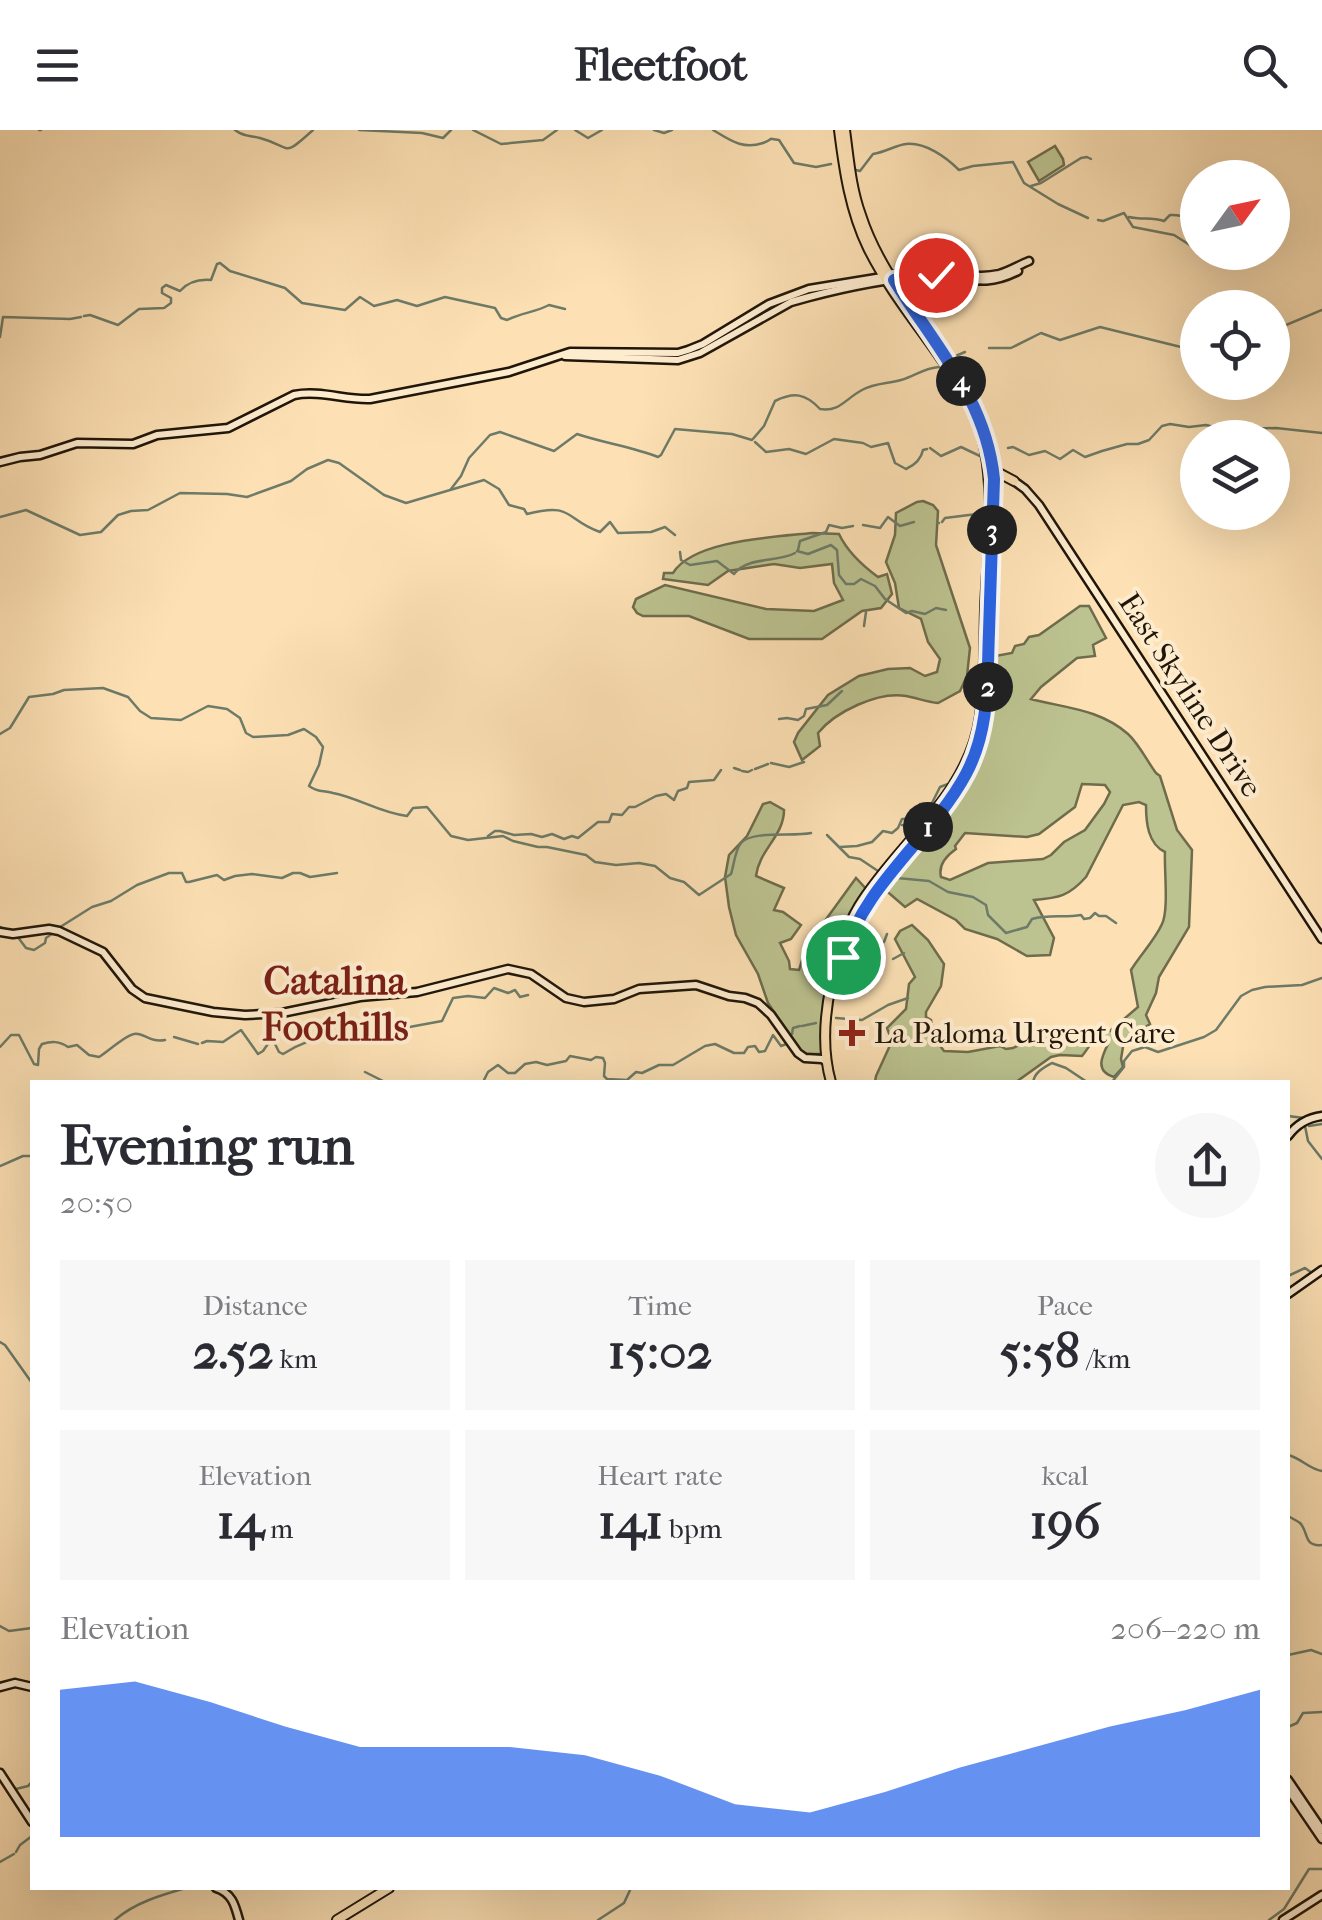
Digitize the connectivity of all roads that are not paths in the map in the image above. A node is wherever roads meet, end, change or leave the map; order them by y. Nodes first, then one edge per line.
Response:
1 (842, 130) edge
2 (844, 166) junction
3 (858, 207) junction
4 (889, 278) junction
5 (921, 331) junction
6 (948, 362) junction
7 (0, 462) edge
8 (990, 464) junction
9 (992, 481) junction
10 (1014, 481) junction
11 (0, 932) edge
12 (1322, 938) edge
13 (828, 1059) junction
14 (833, 1080) edge
15 (1322, 1116) edge
16 (1290, 1134) edge
17 (1318, 1273) edge
18 (1290, 1293) edge
19 (0, 1687) edge
20 (30, 1687) edge
21 (0, 1773) edge
22 (1290, 1783) edge
23 (1290, 1792) edge
24 (30, 1819) edge
25 (1322, 1835) edge
26 (221, 1890) edge
27 (375, 1890) edge
28 (386, 1890) edge
29 (1322, 1898) edge
30 (239, 1920) edge
31 (328, 1920) edge
32 (337, 1920) edge
33 (1283, 1920) edge
34 (1291, 1920) edge

1 - 2 main road
1 - 3 main road
2 - 3 main road
2 - 4 main road
3 - 4 main road
4 - 4 main road
4 - 5 main road
4 - 6 main road
4 - 7 main road
5 - 6 main road
5 - 8 main road
6 - 8 main road
8 - 9 main road
8 - 10 main road
9 - 10 main road
9 - 13 main road
10 - 12 main road, East Skyline Drive
11 - 13 main road
13 - 14 main road
15 - 16 main road
17 - 18 main road
19 - 20 main road
21 - 24 main road
22 - 25 main road
23 - 25 main road
26 - 30 main road
27 - 31 main road
28 - 32 main road
29 - 33 main road
29 - 34 main road

